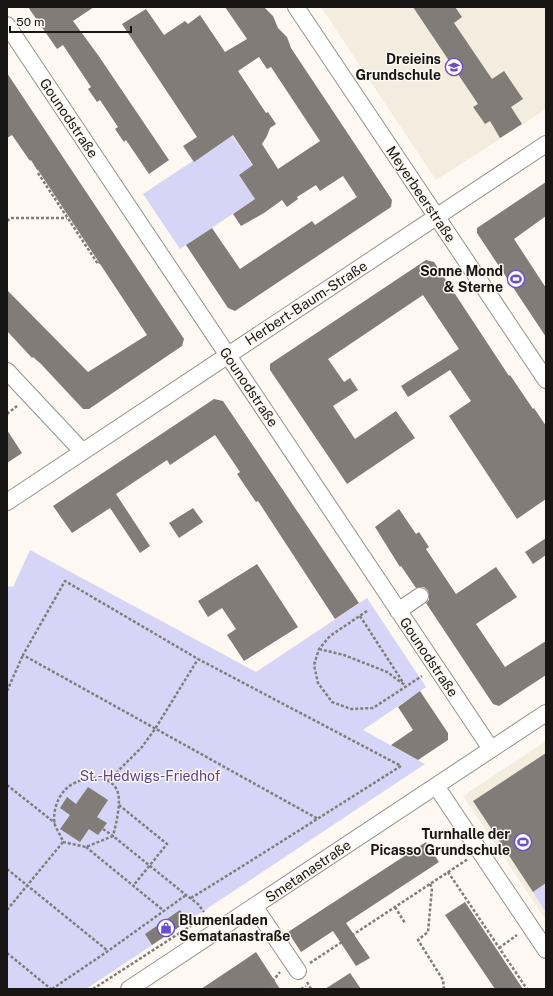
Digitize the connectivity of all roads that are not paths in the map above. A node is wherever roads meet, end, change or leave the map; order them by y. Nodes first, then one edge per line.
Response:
1 (296, 7) edge
2 (7, 25) edge
3 (546, 144) edge
4 (436, 216) junction
5 (227, 354) junction
6 (7, 371) edge
7 (546, 380) edge
8 (82, 451) junction
9 (7, 502) edge
10 (420, 596) dead end
11 (398, 611) junction
12 (546, 713) edge
13 (491, 749) junction
14 (436, 786) junction
15 (254, 906) junction
16 (546, 950) edge
17 (298, 970) road end
18 (129, 989) edge

1 - 4 street, Meyerbeerstraße
2 - 5 street, Gounodstraße
3 - 4 street, Herbert-Baum-Straße
4 - 5 street, Herbert-Baum-Straße
4 - 7 street, Meyerbeerstraße
5 - 8 street, Herbert-Baum-Straße
5 - 11 street, Gounodstraße
6 - 8 street
8 - 9 street, Herbert-Baum-Straße
10 - 11 street
11 - 13 street, Gounodstraße
12 - 13 street, Smetanastraße
13 - 14 street, Smetanastraße
14 - 15 street, Smetanastraße
14 - 16 street
15 - 17 street
15 - 18 street, Smetanastraße

